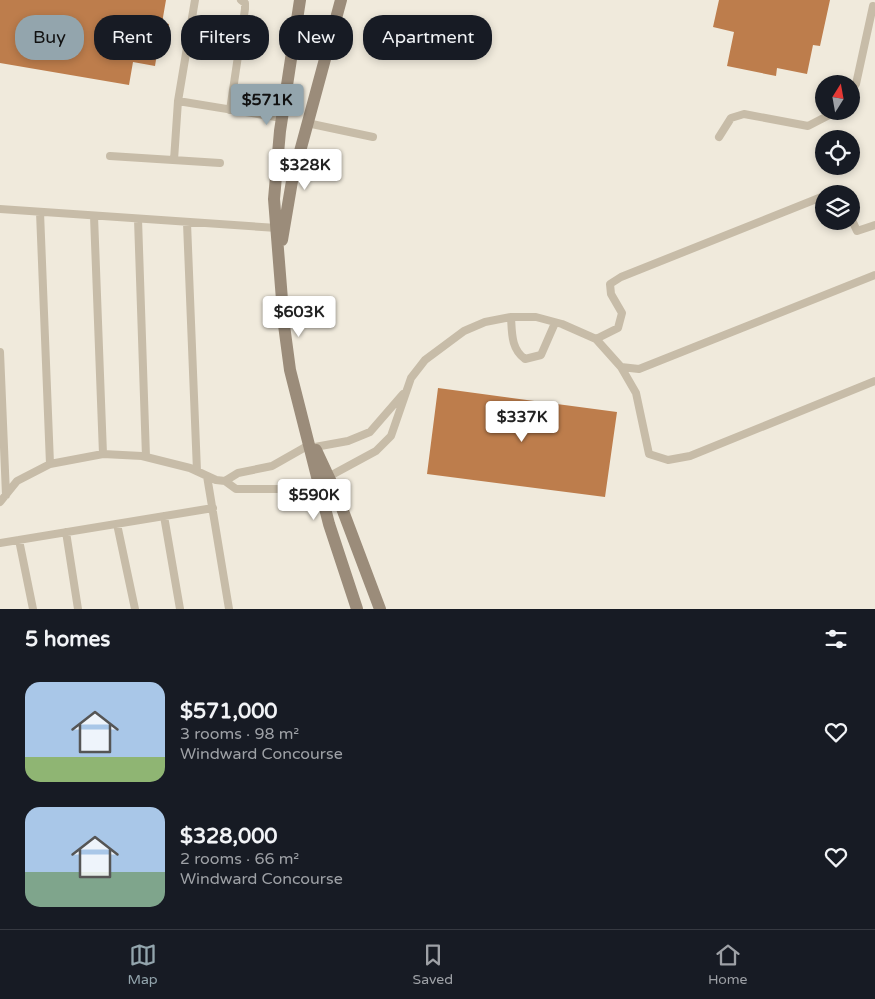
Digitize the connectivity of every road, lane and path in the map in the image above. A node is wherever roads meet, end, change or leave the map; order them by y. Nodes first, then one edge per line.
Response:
1 (195, 0) edge
2 (241, 0) edge
3 (300, 0) edge
4 (341, 0) edge
5 (873, 6) dead end
6 (858, 75) edge
7 (178, 102) junction
8 (230, 110) junction
9 (282, 118) junction
10 (820, 120) edge
11 (307, 122) junction
12 (719, 137) dead end
13 (373, 138) dead end
14 (110, 156) dead end
15 (174, 160) junction
16 (220, 163) dead end
17 (815, 200) edge
18 (0, 210) edge
19 (40, 212) junction
20 (94, 216) junction
21 (138, 219) junction
22 (187, 223) junction
23 (875, 225) edge
24 (277, 228) junction
25 (860, 230) edge
26 (280, 254) junction
27 (875, 275) edge
28 (511, 318) junction
29 (556, 323) junction
30 (596, 339) junction
31 (0, 352) edge
32 (621, 368) junction
33 (875, 381) edge
34 (406, 391) junction
35 (312, 446) junction
36 (102, 454) junction
37 (146, 457) junction
38 (50, 464) junction
39 (197, 471) junction
40 (207, 476) junction
41 (328, 477) junction
42 (225, 481) junction
43 (321, 492) junction
44 (6, 495) junction
45 (0, 502) edge
46 (212, 508) junction
47 (164, 516) junction
48 (117, 524) junction
49 (66, 532) junction
50 (18, 540) junction
51 (0, 543) edge
52 (33, 609) edge
53 (78, 609) edge
54 (135, 609) edge
55 (180, 609) edge
56 (229, 609) edge
57 (357, 609) edge
58 (380, 609) edge

1 - 7 lane
2 - 8 lane
3 - 9 street
4 - 11 street
5 - 6 lane
7 - 8 lane
7 - 15 lane
8 - 9 lane
9 - 24 street
10 - 12 lane
11 - 13 lane
11 - 26 street
14 - 15 lane
15 - 16 lane
17 - 30 lane
18 - 19 lane
19 - 20 lane
19 - 38 lane
20 - 21 lane
20 - 36 lane
21 - 22 lane
21 - 37 lane
22 - 24 lane
22 - 39 lane
23 - 25 lane
24 - 26 street
26 - 35 street
27 - 32 lane
28 - 29 lane
28 - 29 lane
28 - 34 lane
29 - 30 lane
30 - 32 lane
31 - 44 lane
32 - 33 lane
34 - 35 lane
34 - 41 lane
35 - 41 street
35 - 42 lane
35 - 43 street
36 - 37 lane
36 - 38 lane
37 - 39 lane
38 - 44 lane
39 - 40 lane
40 - 42 lane
40 - 46 lane
41 - 58 street
42 - 43 lane
43 - 57 street
44 - 45 lane
46 - 47 lane
46 - 56 lane
47 - 48 lane
47 - 55 lane
48 - 49 lane
48 - 54 lane
49 - 50 lane
49 - 53 lane
50 - 51 lane
50 - 52 lane

